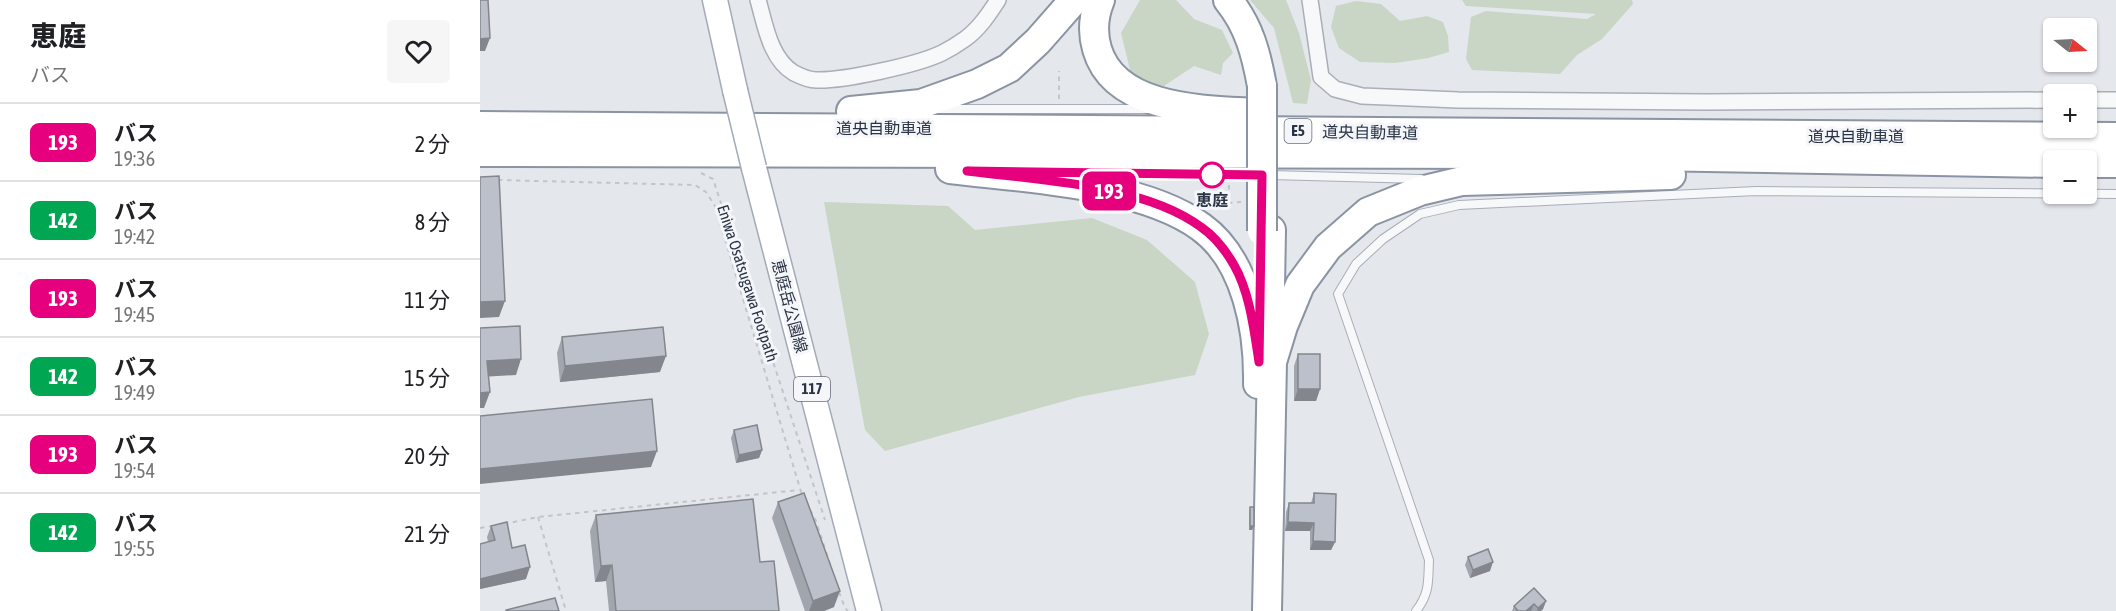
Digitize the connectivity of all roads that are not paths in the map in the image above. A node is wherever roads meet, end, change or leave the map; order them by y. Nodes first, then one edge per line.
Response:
1 (715, 0) edge
2 (758, 0) edge
3 (998, 0) edge
4 (1074, 0) edge
5 (1100, 0) edge
6 (1228, 0) edge
7 (1243, 0) edge
8 (1310, 0) edge
9 (1266, 86) junction
10 (2043, 100) edge
11 (2097, 100) edge
12 (2116, 100) edge
13 (877, 110) junction
14 (1192, 110) junction
15 (480, 124) edge
16 (1789, 136) junction
17 (2116, 137) edge
18 (480, 152) edge
19 (810, 152) junction
20 (2116, 163) edge
21 (2043, 164) edge
22 (2043, 164) edge
23 (2097, 164) edge
24 (967, 171) junction
25 (1061, 173) dead end
26 (1073, 173) dead end
27 (1462, 181) junction
28 (2116, 194) edge
29 (1265, 362) junction
30 (869, 611) edge
31 (1257, 611) edge
32 (1267, 611) edge
33 (1416, 611) edge

1 - 30 main road, 恵庭岳公園線 / 117, bridge
2 - 3 street
4 - 13 highway
5 - 14 highway
6 - 9 highway
7 - 9 highway
8 - 10 street
9 - 29 highway, bridge
11 - 12 street
13 - 14 lane
13 - 15 highway
14 - 16 highway
15 - 16 highway, 道央自動車道 / E5
16 - 17 highway, 道央自動車道 / E5
18 - 19 highway, 道央自動車道 / E5
19 - 21 highway, 道央自動車道 / E5
19 - 24 highway
20 - 23 highway
22 - 27 highway
24 - 25 lane
24 - 29 highway
26 - 27 lane
27 - 29 highway
28 - 33 lane
29 - 31 highway
29 - 32 highway

